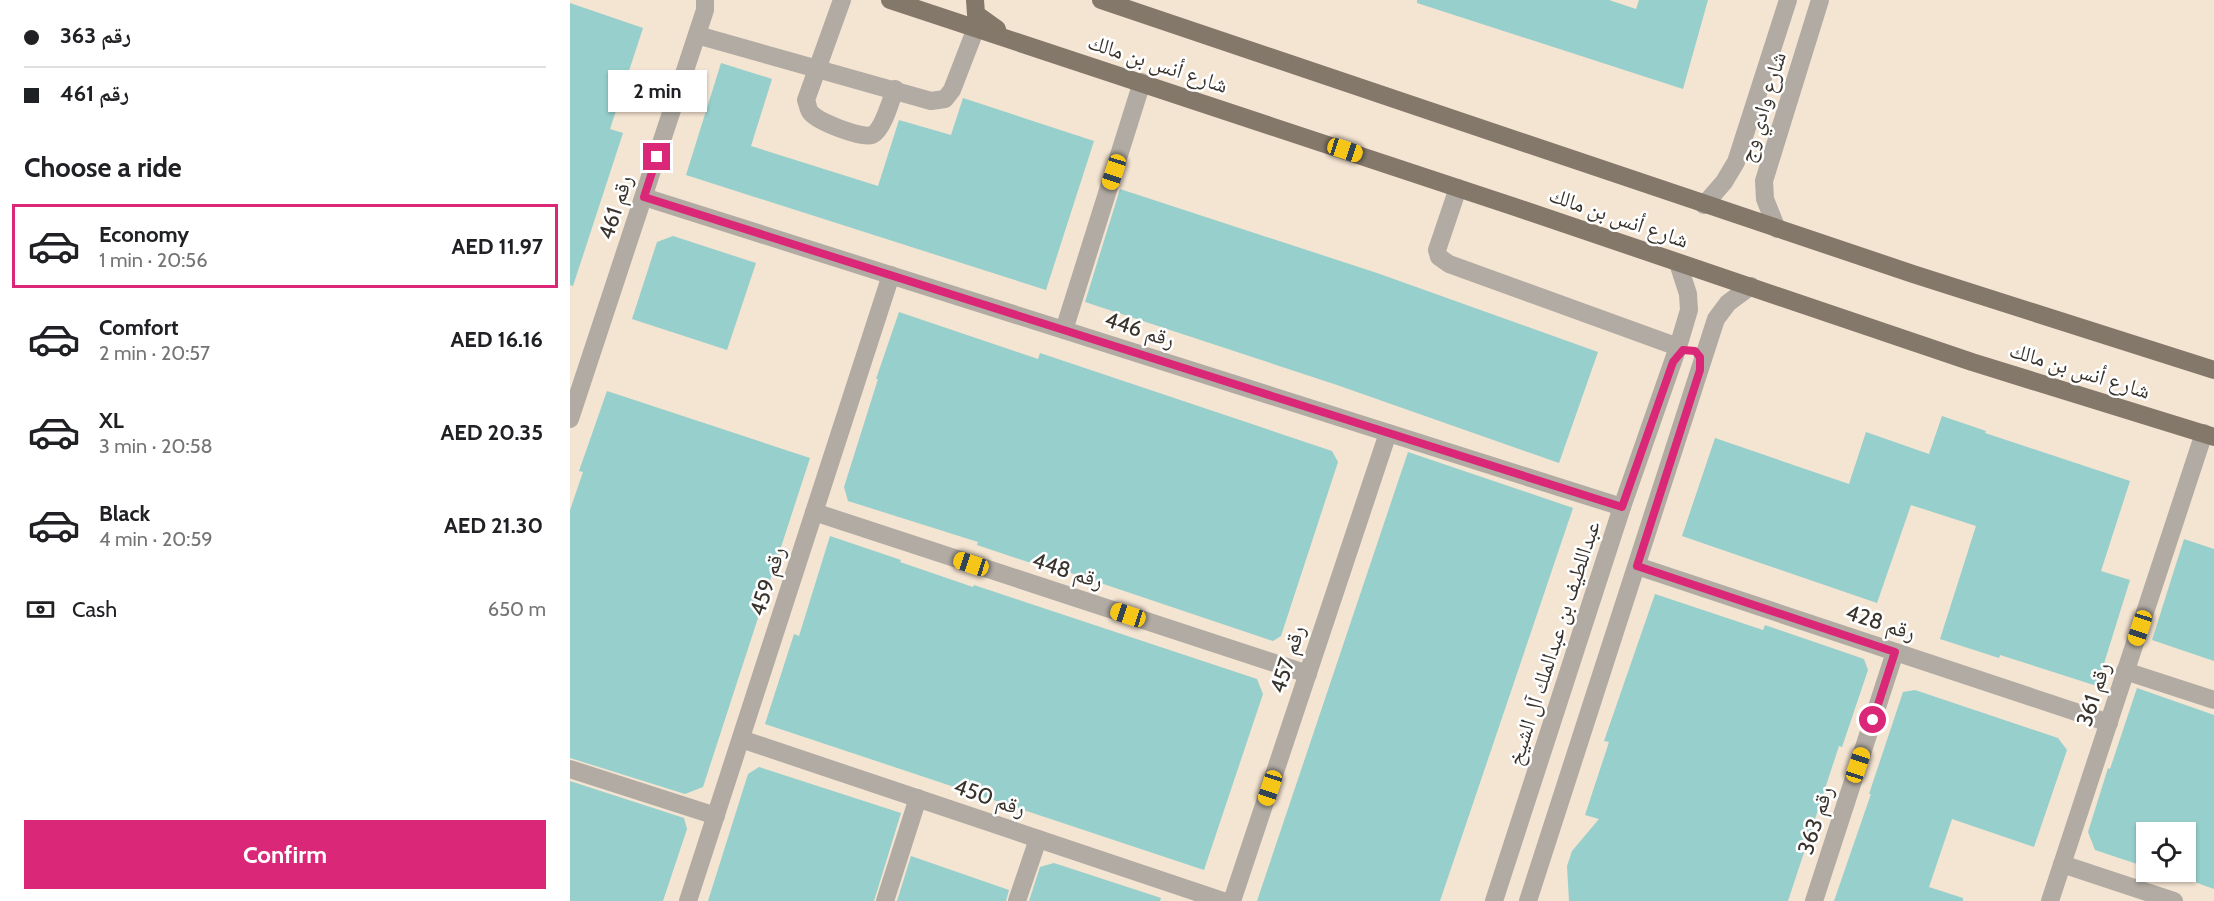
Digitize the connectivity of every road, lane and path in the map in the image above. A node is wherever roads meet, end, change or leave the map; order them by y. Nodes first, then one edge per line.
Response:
1 (842, 0) edge
2 (890, 0) edge
3 (975, 0) edge
4 (1101, 0) edge
5 (1788, 0) edge
6 (1820, 0) edge
7 (708, 3) edge
8 (976, 28) junction
9 (697, 36) junction
10 (1010, 39) junction
11 (818, 70) junction
12 (1142, 82) junction
13 (895, 89) junction
14 (1747, 131) junction
15 (1776, 140) junction
16 (1458, 188) junction
17 (644, 197) junction
18 (1704, 205) junction
19 (1777, 229) junction
20 (1678, 263) junction
21 (891, 275) junction
22 (1751, 286) junction
23 (1064, 330) junction
24 (1676, 355) junction
25 (1700, 370) junction
26 (2214, 370) edge
27 (570, 419) edge
28 (1388, 433) junction
29 (2209, 435) edge
30 (1622, 507) junction
31 (814, 512) junction
32 (1637, 566) junction
33 (1589, 610) junction
34 (1620, 620) junction
35 (1895, 652) junction
36 (2125, 671) junction
37 (1308, 674) junction
38 (2214, 700) edge
39 (2109, 723) junction
40 (741, 739) junction
41 (570, 769) edge
42 (918, 798) junction
43 (716, 816) junction
44 (1038, 839) junction
45 (2062, 864) junction
46 (688, 901) edge
47 (885, 901) edge
48 (1017, 901) edge
49 (1223, 901) edge
50 (1232, 901) edge
51 (1494, 901) edge
52 (1528, 901) edge
53 (1814, 901) edge
54 (2050, 901) edge
55 (2174, 901) edge

1 - 11 street
2 - 8 main road, شارع أنس بن مالك
3 - 10 main road, شارع أنس بن مالك
4 - 18 main road, شارع أنس بن مالك
5 - 14 street, شارع وادي وج
6 - 15 street, شارع وادي وج
7 - 9 street, رقم 461
8 - 10 main road, شارع أنس بن مالك
8 - 13 street
9 - 11 street
9 - 17 street, رقم 461
10 - 12 main road, شارع أنس بن مالك
11 - 13 street
11 - 13 street
12 - 16 main road, شارع أنس بن مالك
12 - 23 street
14 - 15 street
14 - 18 street, شارع وادي وج
15 - 19 street, شارع وادي وج
16 - 20 main road, شارع أنس بن مالك
16 - 24 street
17 - 21 street, رقم 446
17 - 27 street, رقم 461
18 - 19 main road, شارع أنس بن مالك
19 - 26 main road, شارع أنس بن مالك
20 - 22 main road, شارع أنس بن مالك
20 - 24 street, عبداللطيف بن عبدالملك آل الشيخ
21 - 23 street, رقم 446
21 - 31 street, رقم 459
22 - 25 street
22 - 29 main road, شارع أنس بن مالك
23 - 28 street, رقم 446
24 - 25 street
24 - 30 street, عبداللطيف بن عبدالملك آل الشيخ
25 - 32 street
28 - 30 street, رقم 446
28 - 37 street, رقم 457
29 - 36 street, رقم 361
30 - 33 street, عبداللطيف بن عبدالملك آل الشيخ
31 - 37 street, رقم 448
31 - 40 street, رقم 459
32 - 34 street
32 - 35 street, رقم 428
33 - 34 street
33 - 51 street, عبداللطيف بن عبدالملك آل الشيخ
34 - 52 street
35 - 39 street, رقم 428
35 - 53 street, رقم 363
36 - 38 street
36 - 39 street, رقم 361
37 - 50 street, رقم 457
39 - 45 street, رقم 361
40 - 42 street, رقم 450
40 - 43 street, رقم 459
41 - 43 street
42 - 44 street, رقم 450
42 - 47 street
43 - 46 street, رقم 459
44 - 48 street
44 - 49 street, رقم 450
45 - 54 street, رقم 361
45 - 55 street

